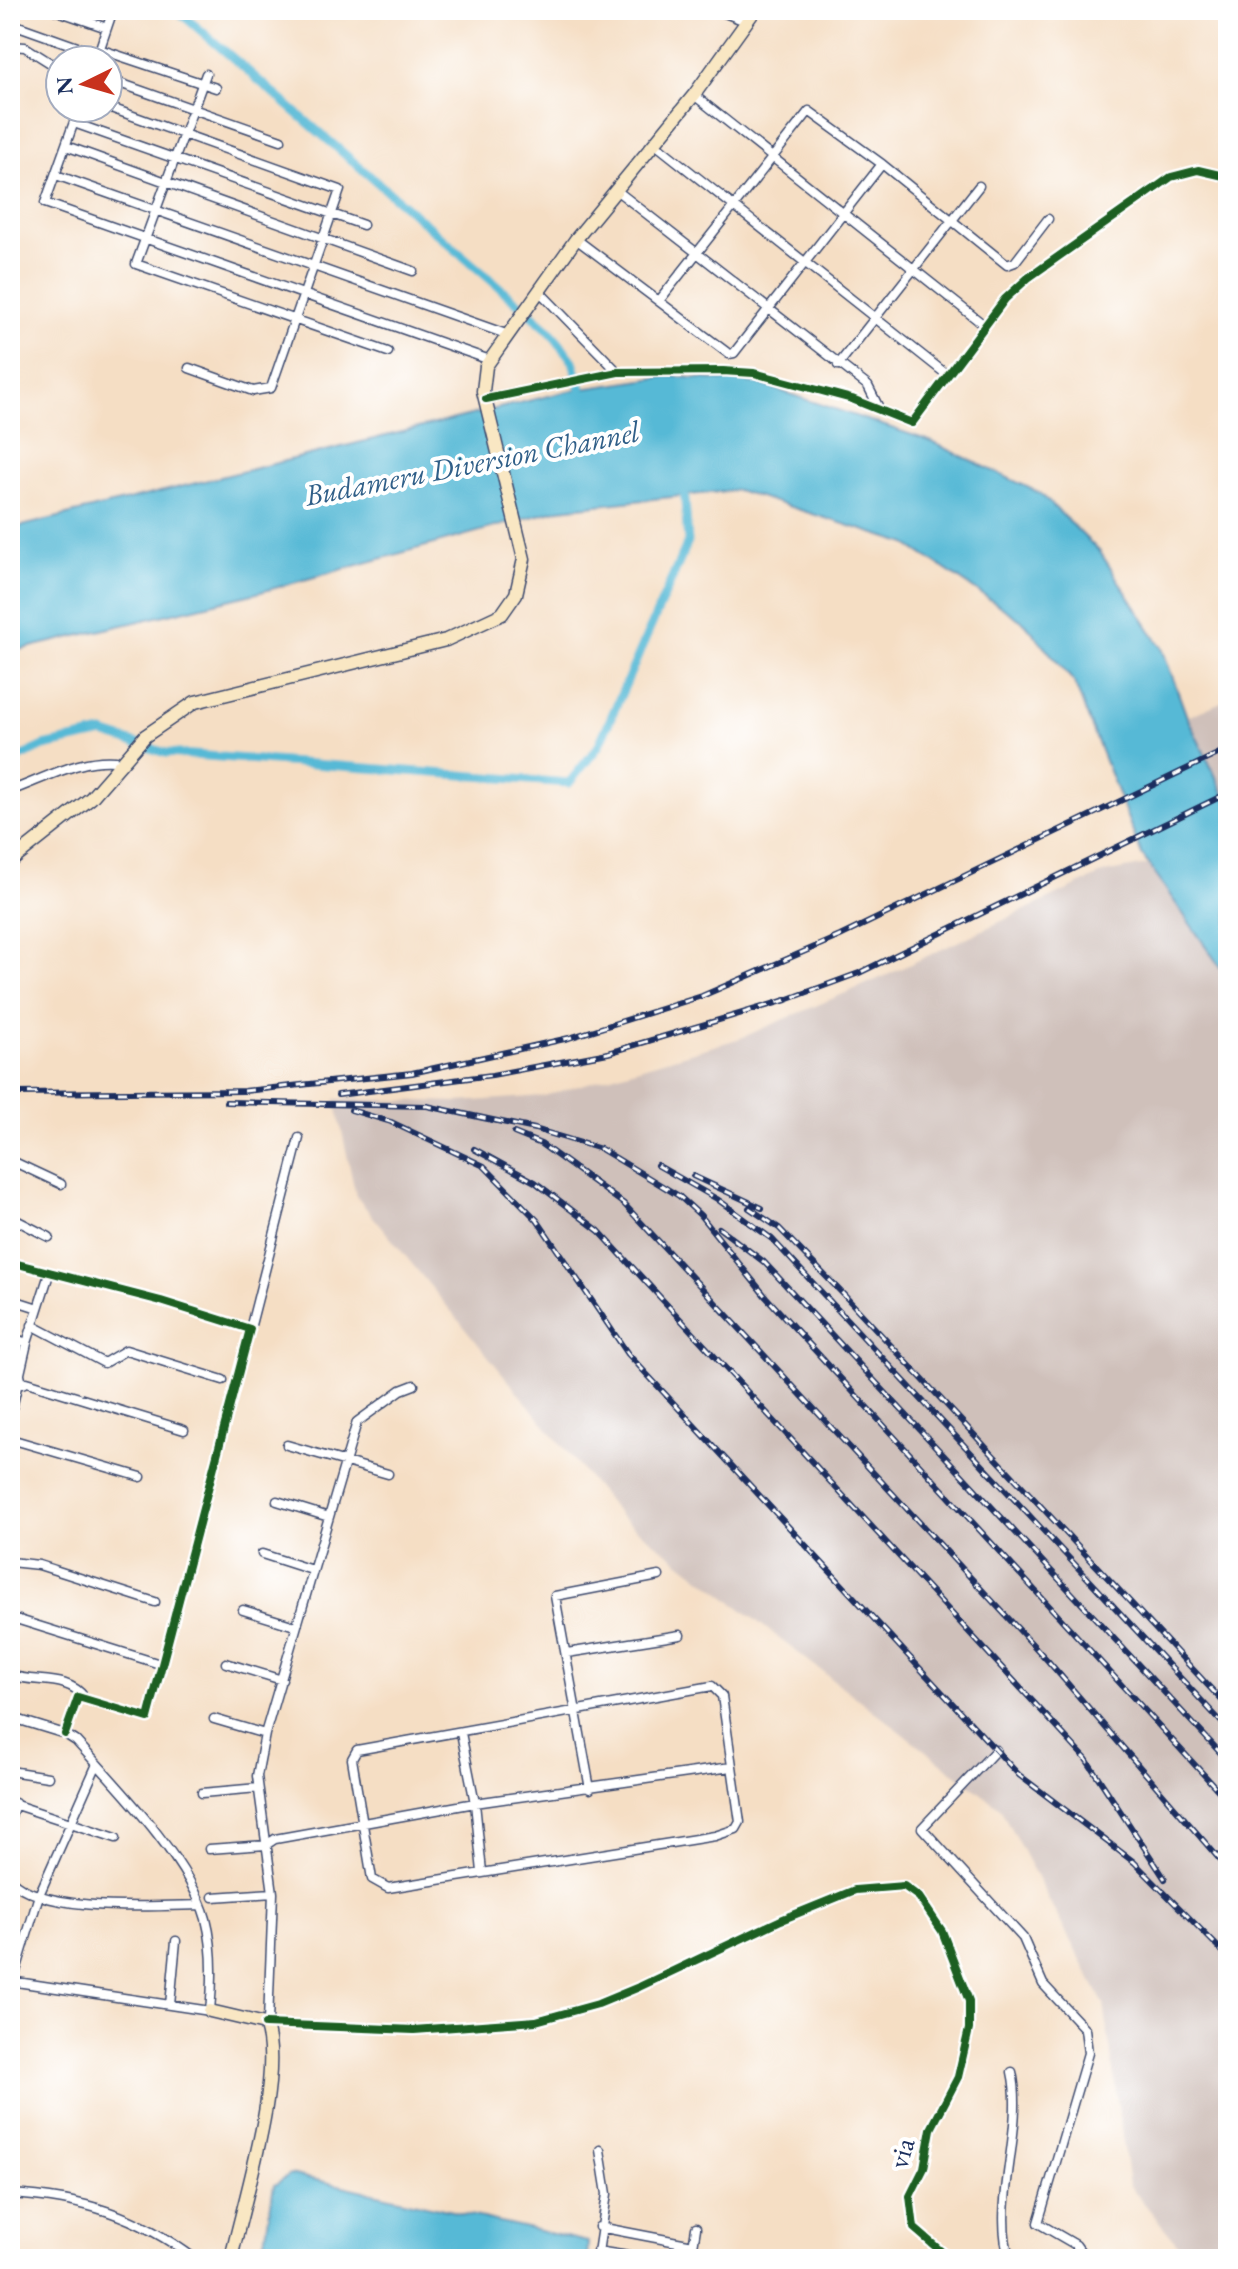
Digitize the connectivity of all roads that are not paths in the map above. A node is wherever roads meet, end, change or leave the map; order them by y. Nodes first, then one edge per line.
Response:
1 (55, 10) edge
2 (113, 10) edge
3 (717, 10) edge
4 (755, 10) edge
5 (748, 22) junction
6 (10, 23) edge
7 (107, 28) junction
8 (69, 44) edge
9 (101, 44) edge
10 (10, 46) edge
11 (44, 59) edge
12 (124, 60) edge
13 (204, 78) junction
14 (124, 85) edge
15 (216, 88) dead end
16 (694, 95) junction
17 (193, 109) junction
18 (124, 113) edge
19 (74, 124) edge
20 (77, 124) edge
21 (184, 134) junction
22 (281, 140) dead end
23 (654, 143) junction
24 (66, 146) junction
25 (775, 157) junction
26 (175, 159) junction
27 (882, 164) junction
28 (56, 175) junction
29 (1228, 177) edge
30 (166, 182) junction
31 (979, 186) dead end
32 (616, 190) junction
33 (737, 205) junction
34 (156, 211) junction
35 (844, 213) junction
36 (331, 214) junction
37 (1048, 219) dead end
38 (952, 221) junction
39 (363, 225) dead end
40 (323, 237) junction
41 (146, 238) junction
42 (576, 239) junction
43 (698, 254) junction
44 (806, 261) junction
45 (313, 266) junction
46 (914, 269) junction
47 (413, 271) dead end
48 (538, 292) junction
49 (304, 294) junction
50 (659, 301) junction
51 (768, 310) junction
52 (877, 318) junction
53 (294, 320) junction
54 (984, 325) junction
55 (506, 334) junction
56 (388, 352) dead end
57 (490, 360) junction
58 (838, 365) junction
59 (189, 368) dead end
60 (618, 372) junction
61 (946, 374) junction
62 (486, 399) junction
63 (880, 410) junction
64 (122, 762) junction
65 (10, 791) edge
66 (10, 862) edge
67 (299, 1138) dead end
68 (10, 1160) edge
69 (61, 1184) dead end
70 (10, 1217) edge
71 (49, 1237) dead end
72 (10, 1262) edge
73 (49, 1274) junction
74 (10, 1299) edge
75 (38, 1308) junction
76 (32, 1325) junction
77 (250, 1329) junction
78 (10, 1337) edge
79 (27, 1343) junction
80 (10, 1372) edge
81 (20, 1375) junction
82 (223, 1380) dead end
83 (414, 1385) dead end
84 (11, 1412) edge
85 (184, 1430) dead end
86 (10, 1442) edge
87 (287, 1445) dead end
88 (346, 1462) junction
89 (388, 1474) dead end
90 (141, 1477) dead end
91 (277, 1501) dead end
92 (329, 1517) junction
93 (262, 1554) dead end
94 (10, 1562) edge
95 (312, 1570) junction
96 (659, 1576) dead end
97 (155, 1602) dead end
98 (243, 1610) dead end
99 (10, 1621) edge
100 (295, 1626) junction
101 (680, 1635) dead end
102 (567, 1653) junction
103 (226, 1663) dead end
104 (160, 1664) junction
105 (10, 1675) edge
106 (282, 1680) junction
107 (85, 1698) junction
108 (578, 1710) junction
109 (10, 1717) edge
110 (214, 1719) dead end
111 (461, 1733) junction
112 (65, 1734) junction
113 (265, 1734) junction
114 (996, 1750) dead end
115 (97, 1764) junction
116 (731, 1767) junction
117 (10, 1771) edge
118 (48, 1777) dead end
119 (258, 1788) junction
120 (590, 1789) junction
121 (202, 1793) dead end
122 (12, 1803) edge
123 (475, 1803) junction
124 (10, 1820) edge
125 (71, 1822) junction
126 (362, 1822) junction
127 (116, 1838) dead end
128 (266, 1845) junction
129 (209, 1849) dead end
130 (482, 1872) junction
131 (10, 1879) edge
132 (273, 1893) junction
133 (39, 1895) junction
134 (213, 1897) dead end
135 (201, 1905) junction
136 (176, 1941) dead end
137 (12, 1981) edge
138 (170, 2005) junction
139 (210, 2011) junction
140 (266, 2023) junction
141 (1012, 2072) dead end
142 (600, 2150) dead end
143 (10, 2194) edge
144 (599, 2227) junction
145 (696, 2228) dead end
146 (693, 2245) junction
147 (597, 2255) edge
148 (195, 2259) edge
149 (231, 2259) edge
150 (647, 2259) edge
151 (691, 2259) edge
152 (950, 2259) edge
153 (1010, 2259) edge
154 (1086, 2259) edge

1 - 7 street
2 - 7 street
3 - 5 street
4 - 5 main road
5 - 16 main road
6 - 8 street
7 - 9 street
10 - 11 street
12 - 13 street
13 - 15 street
13 - 17 street
14 - 17 street
16 - 23 main road
16 - 25 street
17 - 21 street
17 - 22 street
18 - 21 street
19 - 24 street
20 - 26 street
21 - 26 street
21 - 36 street
23 - 32 main road
23 - 33 street
24 - 28 street
24 - 30 street
25 - 27 street
25 - 33 street
25 - 35 street
26 - 30 street
26 - 36 street
27 - 35 street
27 - 38 street
28 - 34 street
28 - 41 street
29 - 54 street
30 - 34 street
30 - 40 street
31 - 38 street
32 - 42 main road
32 - 43 street
33 - 43 street
33 - 44 street
34 - 41 street
34 - 45 street
35 - 44 street
35 - 46 street
36 - 39 street
36 - 40 street
37 - 38 street
38 - 46 street
40 - 45 street
40 - 47 street
41 - 49 street
41 - 53 street
42 - 48 main road
42 - 50 street
43 - 50 street
43 - 51 street
44 - 51 street
44 - 52 street
45 - 49 street
45 - 55 street
46 - 52 street
46 - 54 street
48 - 55 main road
48 - 60 street
49 - 53 street
49 - 57 street
50 - 51 street
51 - 58 street
52 - 58 street
52 - 61 street
53 - 56 street
53 - 59 street
54 - 61 street
55 - 57 main road
57 - 62 main road
58 - 63 street
60 - 62 street
60 - 63 street
61 - 63 street
62 - 64 main road
64 - 65 street
64 - 66 main road
67 - 77 street
68 - 69 street
70 - 71 street
72 - 73 street
73 - 75 street
73 - 77 street
74 - 75 street
75 - 76 street
76 - 79 street
76 - 82 street
77 - 104 street
78 - 79 street
79 - 81 street
80 - 81 street
81 - 84 street
81 - 85 street
83 - 88 street
86 - 90 street
87 - 88 street
88 - 89 street
88 - 92 street
91 - 92 street
92 - 95 street
93 - 95 street
94 - 97 street
95 - 100 street
96 - 102 street
98 - 100 street
99 - 104 street
100 - 106 street
101 - 102 street
102 - 108 street
103 - 106 street
104 - 107 street
105 - 107 street
106 - 113 street
107 - 112 street
108 - 111 street
108 - 116 street
108 - 120 street
109 - 112 street
110 - 113 street
111 - 123 street
111 - 126 street
112 - 115 street
113 - 119 street
114 - 154 street
115 - 125 street
115 - 135 street
116 - 120 street
116 - 130 street
117 - 118 street
119 - 121 street
119 - 128 street
120 - 123 street
122 - 124 street
122 - 125 street
123 - 126 street
123 - 130 street
125 - 127 street
125 - 133 street
126 - 128 street
126 - 130 street
128 - 129 street
128 - 132 street
131 - 133 street
132 - 134 street
132 - 140 street
133 - 135 street
133 - 137 street
135 - 139 street
136 - 138 street
137 - 138 street
138 - 139 street
139 - 140 main road
140 - 149 main road
140 - 152 street, via
141 - 153 street
142 - 144 street
143 - 148 street
144 - 146 street
144 - 147 street
145 - 146 street
146 - 151 street
147 - 150 street

